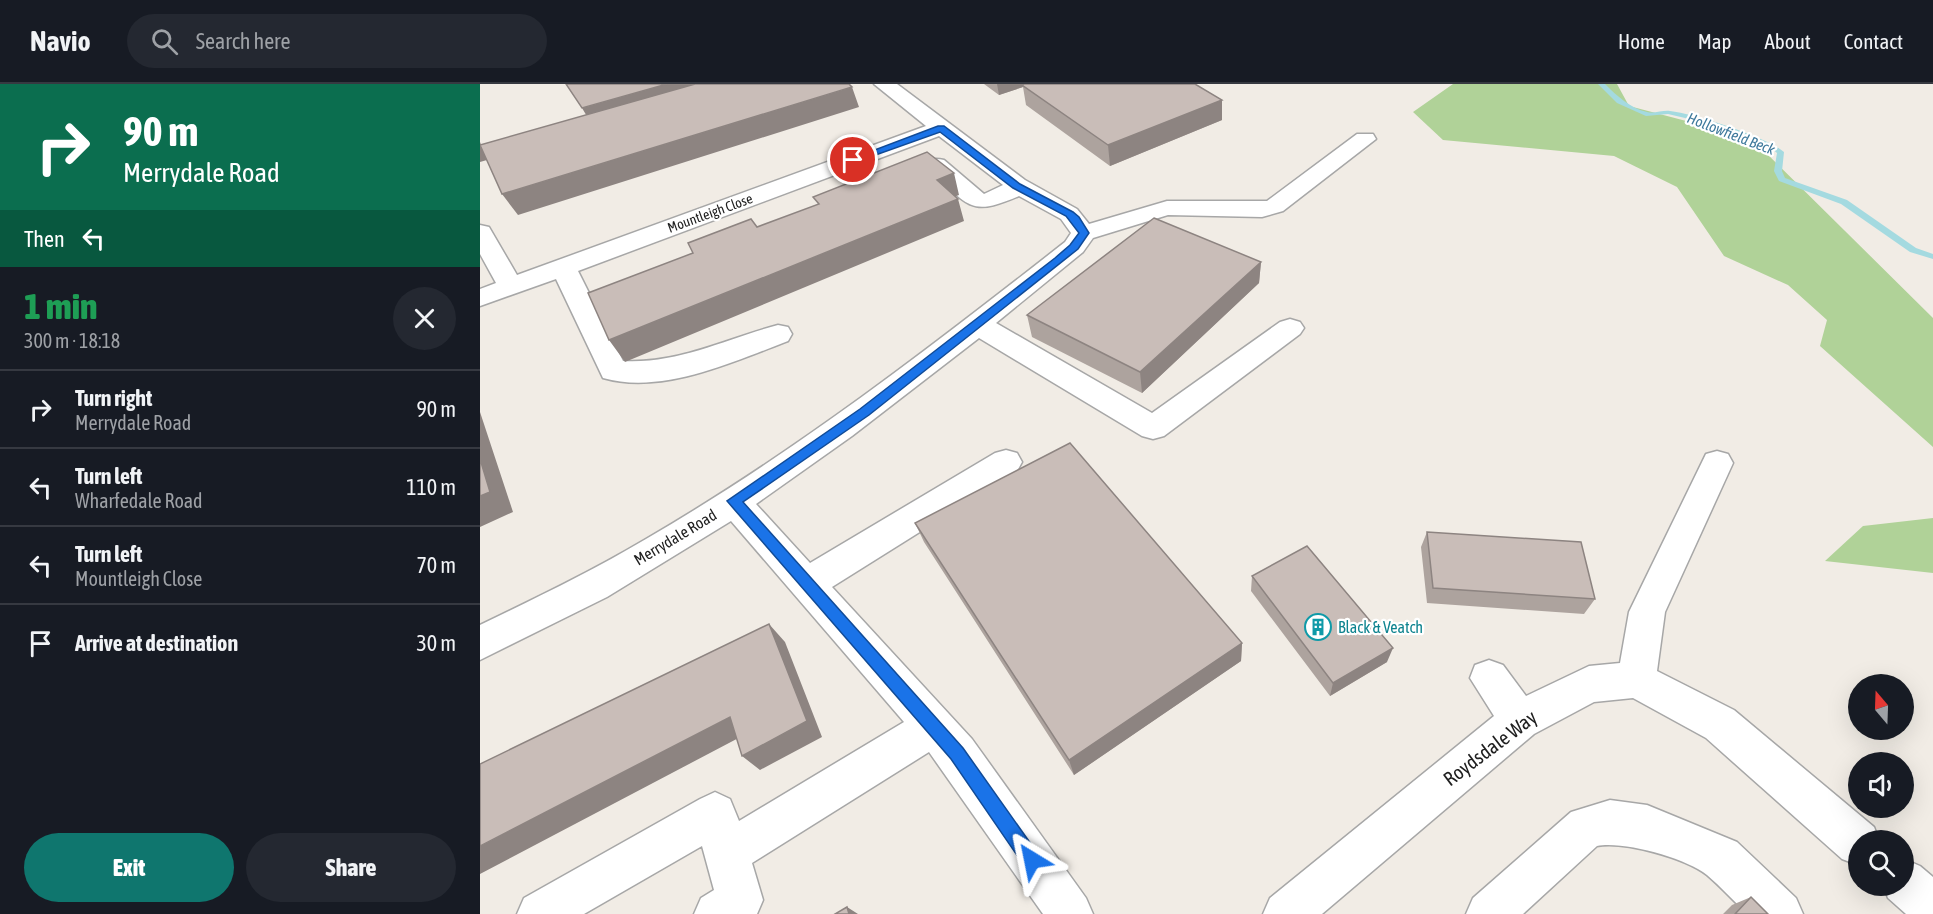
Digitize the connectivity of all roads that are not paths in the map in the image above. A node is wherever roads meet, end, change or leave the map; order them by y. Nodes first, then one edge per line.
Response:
1 (884, 84) edge
2 (941, 128) junction
3 (1365, 139) dead end
4 (893, 181) edge
5 (1019, 187) junction
6 (480, 232) edge
7 (1084, 233) junction
8 (564, 268) junction
9 (511, 287) junction
10 (480, 298) edge
11 (978, 325) junction
12 (1290, 328) dead end
13 (778, 334) dead end
14 (1006, 462) dead end
15 (1717, 463) dead end
16 (734, 501) junction
17 (806, 584) junction
18 (480, 643) edge
19 (1489, 678) dead end
20 (1635, 680) junction
21 (1520, 720) junction
22 (933, 727) junction
23 (1848, 834) edge
24 (727, 853) junction
25 (1914, 891) edge
26 (1933, 907) edge
27 (540, 914) edge
28 (717, 914) edge
29 (1070, 914) edge
30 (1286, 914) edge
31 (1489, 914) edge
32 (1780, 914) edge

1 - 2 street
2 - 5 street
2 - 8 street, Mountleigh Close
3 - 7 street
4 - 5 street
5 - 7 street
6 - 9 street
7 - 11 street, Merrydale Road
8 - 9 street, Mountleigh Close
8 - 13 street
9 - 10 street, Mountleigh Close
11 - 12 street
11 - 16 street, Merrydale Road
14 - 17 street
15 - 20 street
16 - 17 street
16 - 18 street, Merrydale Road
17 - 22 street
19 - 21 street
20 - 21 street, Roydsdale Way
20 - 23 street
21 - 30 street, Roydsdale Way
22 - 24 street
22 - 29 street
24 - 27 street
24 - 28 street
25 - 26 street
31 - 32 street

